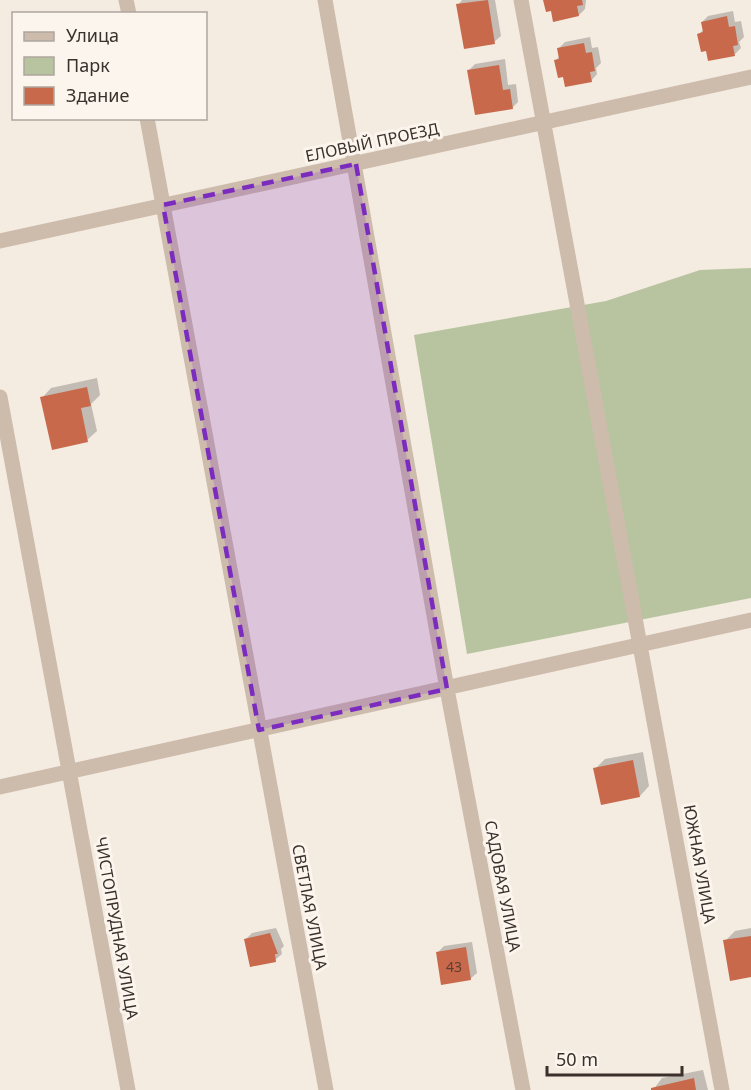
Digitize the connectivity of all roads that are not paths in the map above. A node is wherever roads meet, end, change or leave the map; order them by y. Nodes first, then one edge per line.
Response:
1 (325, 0) edge
2 (521, 0) edge
3 (751, 77) edge
4 (147, 120) edge
5 (543, 122) junction
6 (356, 164) junction
7 (163, 205) junction
8 (0, 241) edge
9 (0, 397) edge
10 (751, 620) edge
11 (642, 644) junction
12 (447, 689) junction
13 (259, 730) junction
14 (70, 772) junction
15 (0, 787) edge
16 (128, 1090) edge
17 (326, 1090) edge
18 (523, 1090) edge
19 (722, 1090) edge

1 - 6 street, САДОВАЯ УЛИЦА
2 - 5 street, ЮЖНАЯ УЛИЦА
3 - 5 street, ЕЛОВЫЙ ПРОЕЗД
4 - 7 street, СВЕТЛАЯ УЛИЦА
5 - 6 street, ЕЛОВЫЙ ПРОЕЗД
5 - 11 street, ЮЖНАЯ УЛИЦА
6 - 7 street, ЕЛОВЫЙ ПРОЕЗД
6 - 12 street, САДОВАЯ УЛИЦА
7 - 8 street, ЕЛОВЫЙ ПРОЕЗД
7 - 13 street, СВЕТЛАЯ УЛИЦА
9 - 14 street, ЧИСТОПРУДНАЯ УЛИЦА
10 - 11 street
11 - 12 street
11 - 19 street, ЮЖНАЯ УЛИЦА
12 - 13 street
12 - 18 street, САДОВАЯ УЛИЦА
13 - 14 street
13 - 17 street, СВЕТЛАЯ УЛИЦА
14 - 15 street
14 - 16 street, ЧИСТОПРУДНАЯ УЛИЦА

